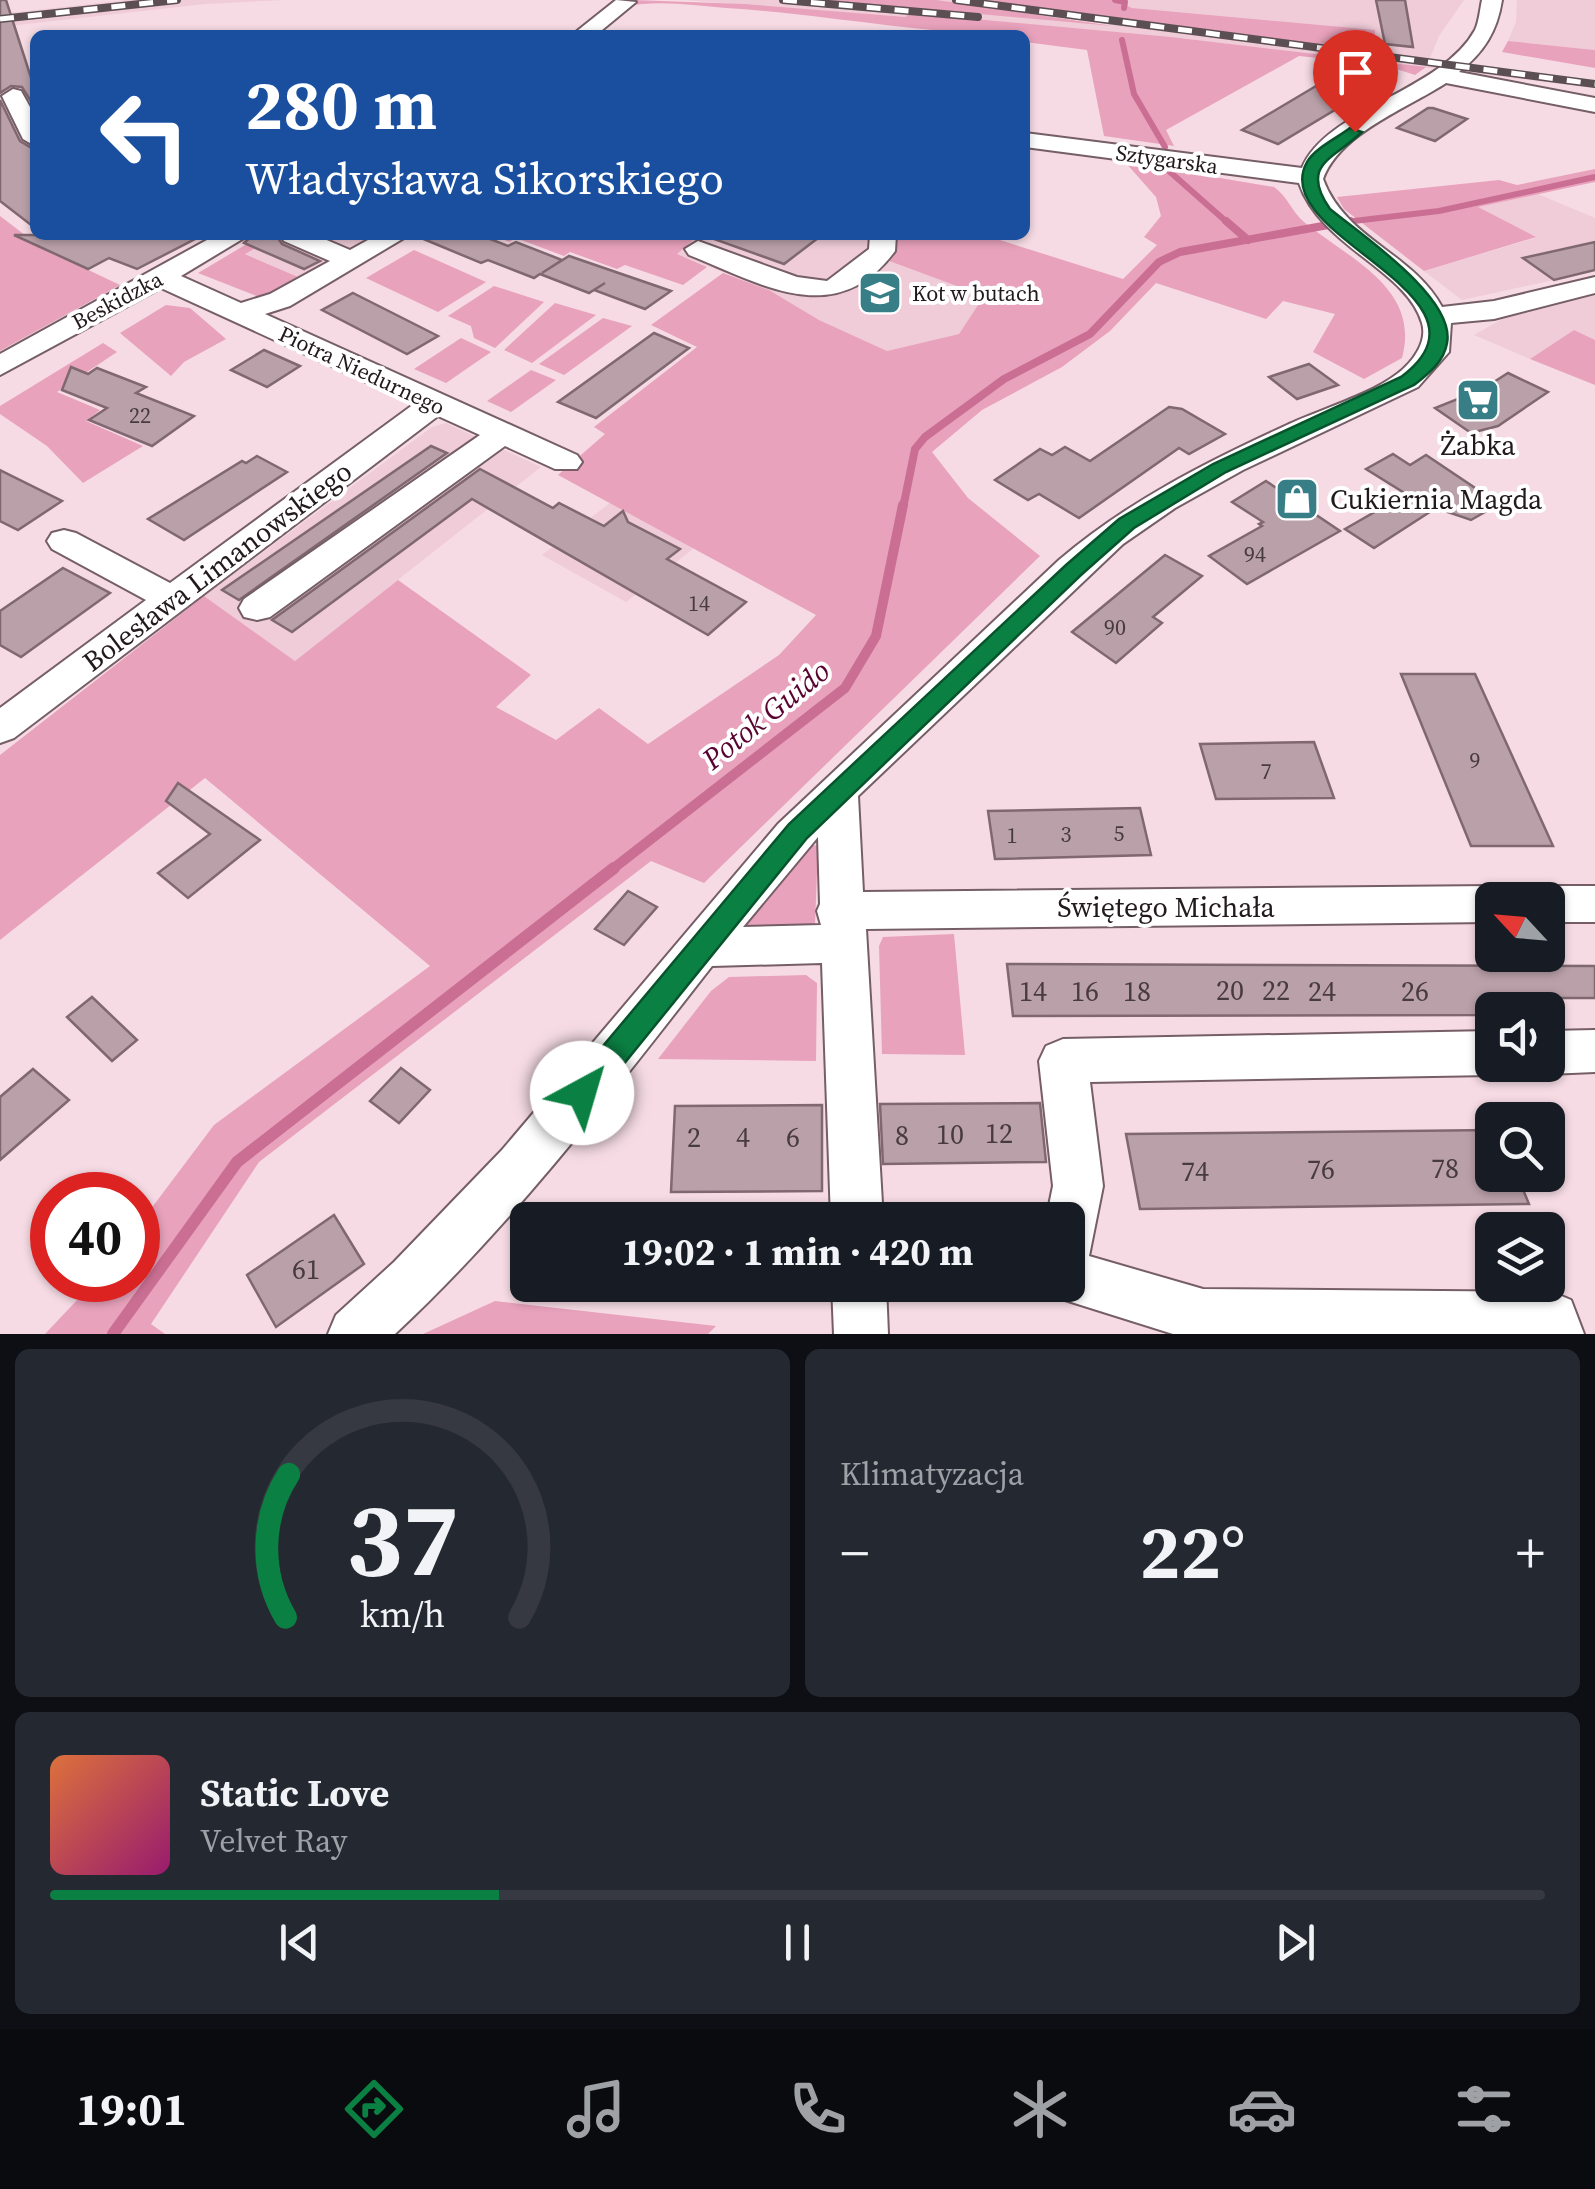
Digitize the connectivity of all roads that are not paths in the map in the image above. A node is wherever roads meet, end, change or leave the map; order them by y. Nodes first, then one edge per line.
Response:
1 (1492, 0) edge
2 (626, 2) edge
3 (590, 30) edge
4 (1440, 75) junction
5 (16, 96) edge
6 (1595, 105) edge
7 (30, 128) edge
8 (1030, 141) edge
9 (1310, 176) junction
10 (213, 240) edge
11 (303, 240) edge
12 (387, 240) edge
13 (883, 240) edge
14 (698, 249) dead end
15 (351, 260) junction
16 (160, 277) junction
17 (1595, 285) edge
18 (239, 314) junction
19 (1433, 316) junction
20 (0, 366) edge
21 (434, 404) junction
22 (502, 434) junction
23 (566, 462) dead end
24 (64, 541) dead end
25 (172, 599) junction
26 (257, 608) dead end
27 (5, 717) edge
28 (836, 792) junction
29 (1565, 904) edge
30 (1595, 904) edge
31 (1475, 905) edge
32 (840, 927) junction
33 (701, 947) junction
34 (1595, 1051) edge
35 (1565, 1052) edge
36 (1475, 1053) edge
37 (856, 1202) edge
38 (1075, 1202) edge
39 (1085, 1281) edge
40 (859, 1302) edge
41 (354, 1334) edge
42 (860, 1334) edge
43 (1557, 1334) edge

1 - 4 street
2 - 3 street
4 - 6 street
4 - 9 street
5 - 7 street
8 - 9 street, Sztygarska
9 - 19 street
10 - 16 street, Beskidzka
11 - 15 street
12 - 15 street
13 - 14 street
15 - 18 street
16 - 18 street, Piotra Niedurnego
16 - 20 street, Beskidzka
17 - 19 street
18 - 21 street, Piotra Niedurnego
19 - 28 street
21 - 22 street, Piotra Niedurnego
21 - 25 street, Bolesława Limanowskiego
22 - 23 street, Piotra Niedurnego
22 - 26 street
24 - 25 street
25 - 27 street, Bolesława Limanowskiego
28 - 32 street
28 - 33 street
29 - 30 street
31 - 32 street, Świętego Michała
32 - 33 street, Świętego Michała
32 - 37 street
33 - 41 street
34 - 35 street
36 - 38 street
39 - 43 street
40 - 42 street

